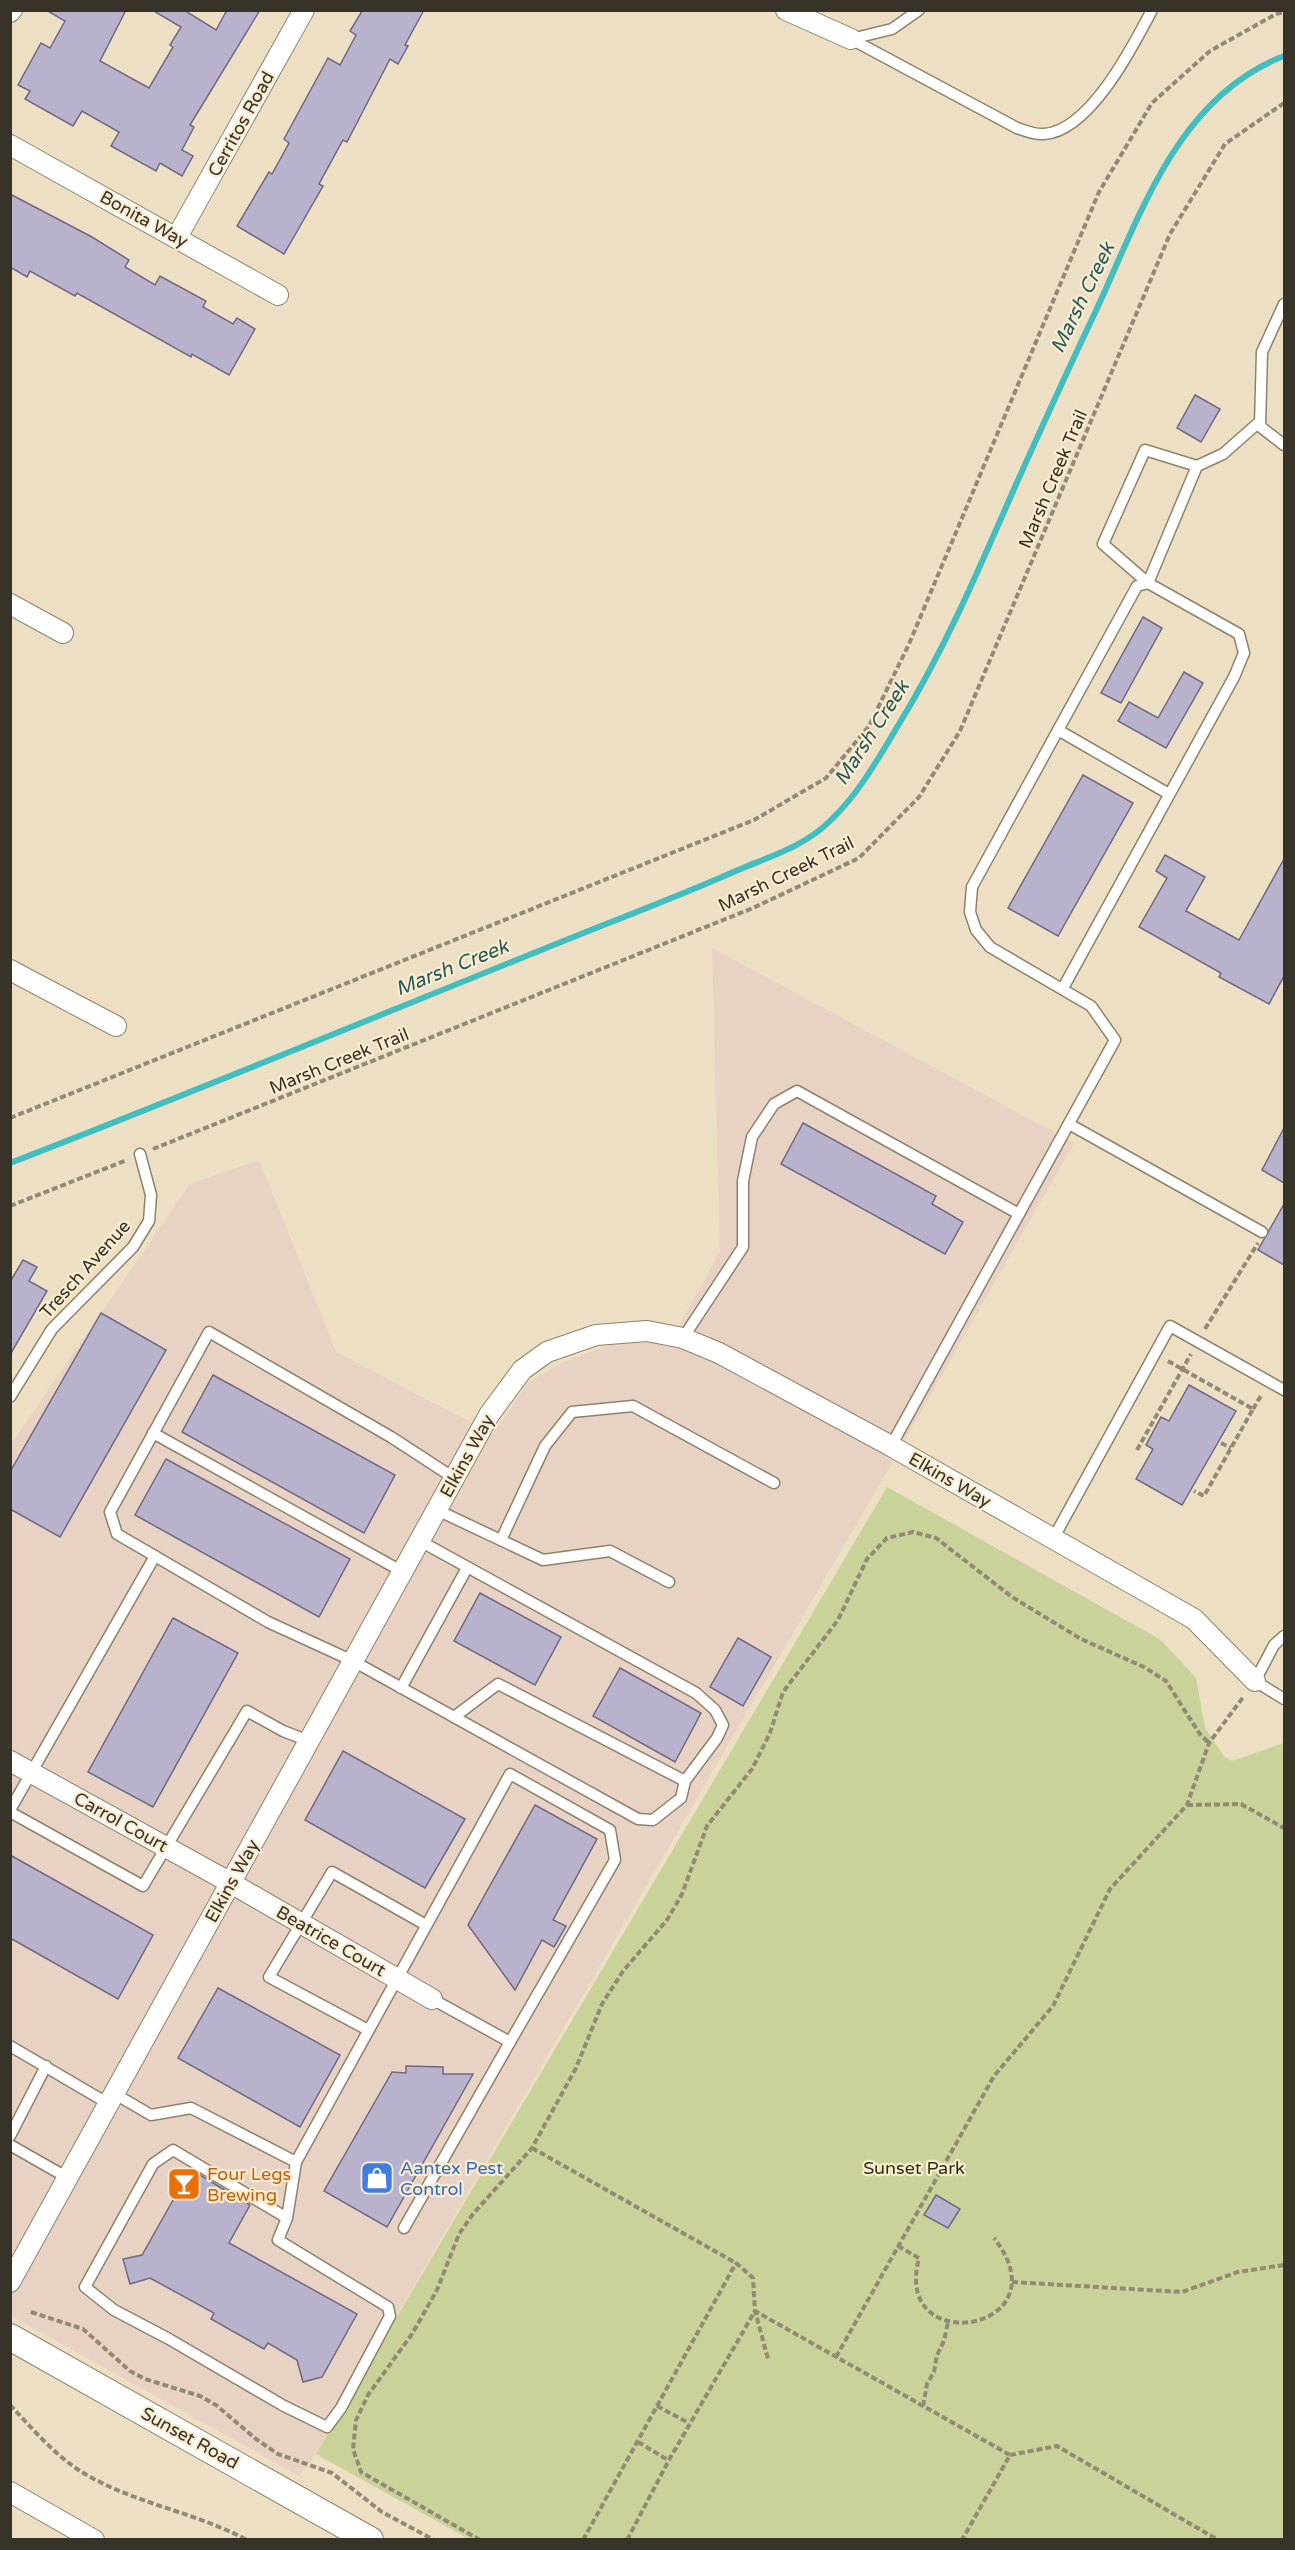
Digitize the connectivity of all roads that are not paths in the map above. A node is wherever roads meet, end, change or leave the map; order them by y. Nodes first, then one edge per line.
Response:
1 (304, 10) edge
2 (786, 10) edge
3 (919, 10) edge
4 (1152, 10) edge
5 (851, 39) junction
6 (10, 145) edge
7 (177, 237) junction
8 (278, 295) dead end
9 (1284, 304) edge
10 (1260, 426) junction
11 (1284, 446) edge
12 (1197, 466) junction
13 (1148, 583) junction
14 (10, 604) edge
15 (63, 633) dead end
16 (1058, 730) junction
17 (1169, 794) junction
18 (10, 970) edge
19 (1063, 988) junction
20 (116, 1026) dead end
21 (1069, 1124) junction
22 (140, 1154) road end
23 (1019, 1214) junction
24 (1262, 1232) dead end
25 (683, 1338) junction
26 (1284, 1390) edge
27 (10, 1397) edge
28 (153, 1433) junction
29 (891, 1446) junction
30 (454, 1478) junction
31 (774, 1483) dead end
32 (437, 1510) junction
33 (1053, 1539) junction
34 (501, 1540) junction
35 (420, 1541) junction
36 (154, 1556) junction
37 (467, 1568) junction
38 (403, 1572) junction
39 (669, 1582) dead end
40 (1284, 1636) edge
41 (353, 1661) junction
42 (1255, 1681) junction
43 (401, 1688) junction
44 (1284, 1699) edge
45 (454, 1717) junction
46 (309, 1741) junction
47 (10, 1761) edge
48 (32, 1773) junction
49 (685, 1781) junction
50 (10, 1811) edge
51 (166, 1847) junction
52 (231, 1883) junction
53 (299, 1923) junction
54 (426, 1925) junction
55 (396, 1979) junction
56 (432, 1999) joint
57 (368, 2030) junction
58 (510, 2042) junction
59 (10, 2046) edge
60 (46, 2066) junction
61 (112, 2099) junction
62 (10, 2136) edge
63 (10, 2145) edge
64 (296, 2162) junction
65 (68, 2178) junction
66 (287, 2218) junction
67 (404, 2228) dead end
68 (10, 2282) edge
69 (10, 2337) edge
70 (10, 2492) edge
71 (94, 2540) edge
72 (370, 2540) edge

1 - 7 street, Cerritos Road
2 - 5 street
3 - 5 lane
4 - 5 lane
6 - 7 street, Bonita Way
7 - 8 street, Bonita Way
9 - 10 lane
10 - 11 lane
10 - 12 lane
12 - 13 lane
12 - 13 lane
13 - 16 lane
13 - 17 lane
14 - 15 street
16 - 17 lane
16 - 19 lane
17 - 19 lane
18 - 20 street
19 - 21 lane
21 - 23 lane
21 - 24 lane
22 - 27 lane, Tresch Avenue
23 - 25 lane
23 - 29 lane
25 - 29 street, Elkins Way
25 - 30 street, Elkins Way
26 - 33 lane
28 - 30 lane
28 - 36 lane
28 - 38 lane
29 - 33 street, Elkins Way
30 - 32 street, Elkins Way
31 - 34 lane
32 - 34 lane
32 - 35 street, Elkins Way
33 - 42 street, Elkins Way
34 - 39 lane
35 - 37 lane
35 - 38 street, Elkins Way
36 - 41 lane
36 - 48 lane
37 - 43 lane
37 - 49 lane
38 - 41 street, Elkins Way
40 - 42 lane
41 - 43 lane
41 - 46 street, Elkins Way
42 - 44 lane
43 - 45 lane
45 - 49 lane
45 - 49 lane
46 - 51 lane
46 - 52 street, Elkins Way
47 - 48 street, Carrol Court
48 - 50 lane
48 - 51 street, Carrol Court
50 - 51 lane
51 - 52 street, Carrol Court
52 - 53 street, Beatrice Court
52 - 61 street, Elkins Way
53 - 54 lane
53 - 55 street, Beatrice Court
53 - 57 lane
54 - 55 lane
54 - 58 lane
55 - 56 street, Beatrice Court
55 - 57 lane
56 - 58 lane
57 - 64 lane
58 - 67 lane
59 - 60 lane
60 - 61 lane
60 - 62 lane
61 - 64 lane
61 - 65 street, Elkins Way
63 - 65 lane
64 - 66 lane
65 - 68 street, Elkins Way
66 - 66 lane
69 - 72 street, Sunset Road
70 - 71 street

